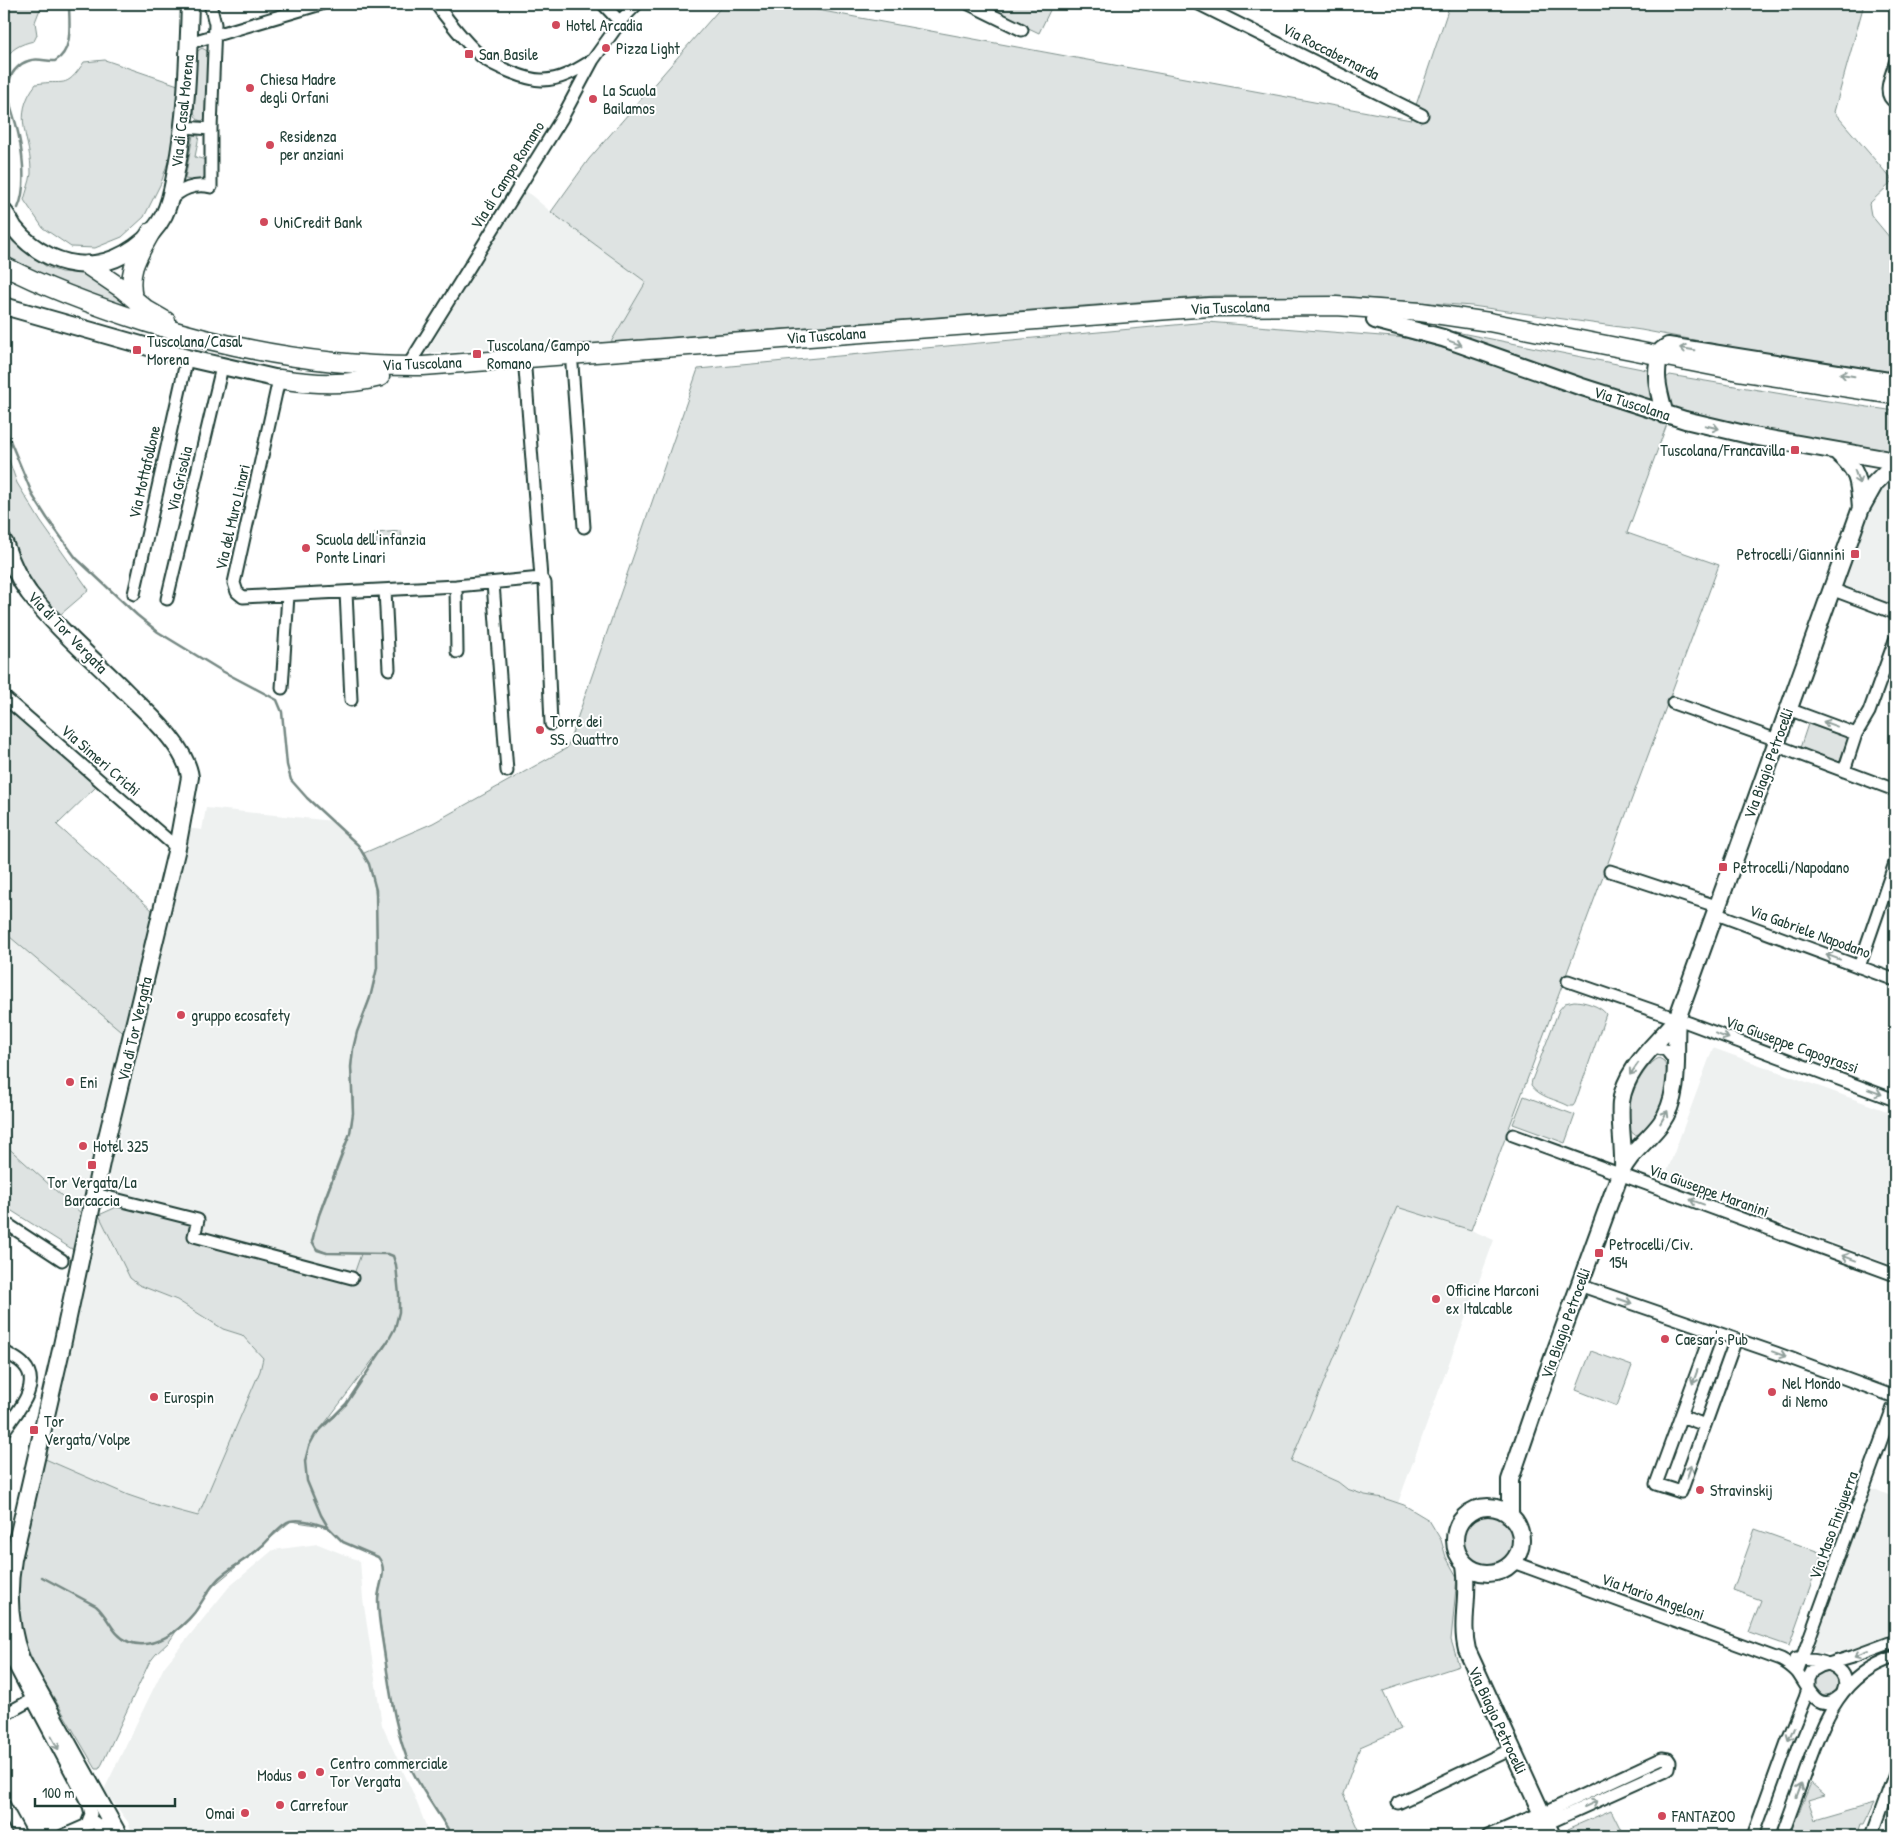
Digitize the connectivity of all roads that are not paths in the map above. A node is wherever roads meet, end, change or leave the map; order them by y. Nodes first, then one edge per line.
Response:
1 (190, 4) edge
2 (210, 4) edge
3 (321, 4) edge
4 (436, 4) edge
5 (603, 4) edge
6 (637, 4) edge
7 (969, 4) edge
8 (1199, 4) edge
9 (620, 22) junction
10 (1022, 30) dead end
11 (214, 35) junction
12 (189, 43) junction
13 (593, 60) junction
14 (1895, 62) edge
15 (1892, 100) edge
16 (1422, 115) dead end
17 (184, 127) junction
18 (210, 129) junction
19 (170, 200) junction
20 (4, 212) edge
21 (8, 224) edge
22 (151, 232) junction
23 (87, 265) junction
24 (4, 266) edge
25 (4, 279) edge
26 (133, 298) junction
27 (4, 306) edge
28 (1375, 320) junction
29 (197, 338) junction
30 (186, 358) junction
31 (1658, 362) junction
32 (572, 365) junction
33 (408, 366) junction
34 (222, 367) junction
35 (526, 369) junction
36 (380, 376) junction
37 (279, 379) junction
38 (1895, 382) edge
39 (1895, 395) edge
40 (1895, 408) edge
41 (1665, 414) junction
42 (1838, 453) junction
43 (1895, 461) edge
44 (1895, 467) edge
45 (1861, 508) junction
46 (584, 527) dead end
47 (4, 542) edge
48 (540, 578) junction
49 (493, 583) junction
50 (456, 586) junction
51 (1831, 589) junction
52 (385, 590) junction
53 (346, 592) junction
54 (134, 594) dead end
55 (288, 595) junction
56 (167, 599) dead end
57 (1895, 613) edge
58 (1895, 640) edge
59 (457, 652) dead end
60 (389, 669) dead end
61 (282, 688) dead end
62 (4, 697) edge
63 (351, 700) dead end
64 (1673, 703) dead end
65 (1788, 709) junction
66 (551, 724) dead end
67 (1856, 734) junction
68 (1776, 743) junction
69 (507, 771) dead end
70 (1844, 771) junction
71 (1895, 790) edge
72 (177, 848) junction
73 (1895, 863) edge
74 (1610, 871) dead end
75 (1715, 910) junction
76 (1860, 967) junction
77 (1895, 980) edge
78 (1568, 981) dead end
79 (1677, 1019) junction
80 (1653, 1047) junction
81 (1675, 1061) junction
82 (1895, 1100) edge
83 (1622, 1132) junction
84 (1512, 1135) dead end
85 (1646, 1139) junction
86 (1621, 1171) junction
87 (95, 1194) junction
88 (4, 1222) edge
89 (62, 1260) dead end
90 (1895, 1275) edge
91 (352, 1278) dead end
92 (1579, 1285) junction
93 (1712, 1331) junction
94 (1736, 1339) junction
95 (4, 1352) edge
96 (1895, 1397) edge
97 (1895, 1402) edge
98 (1681, 1416) junction
99 (1706, 1425) junction
100 (4, 1431) edge
101 (1510, 1480) junction
102 (1486, 1506) junction
103 (1510, 1515) junction
104 (1513, 1562) junction
105 (1465, 1565) junction
106 (1489, 1574) junction
107 (7, 1578) edge
108 (1468, 1598) junction
109 (1895, 1641) edge
110 (4, 1646) edge
111 (1895, 1657) edge
112 (1802, 1659) junction
113 (1781, 1660) junction
114 (1825, 1665) junction
115 (1797, 1672) junction
116 (1808, 1689) junction
117 (1842, 1694) junction
118 (31, 1700) junction
119 (4, 1715) edge
120 (1512, 1750) junction
121 (1895, 1773) edge
122 (1398, 1803) dead end
123 (4, 1805) edge
124 (1546, 1822) edge
125 (104, 1829) edge
126 (21, 1836) edge
127 (62, 1836) edge
128 (1488, 1836) edge
129 (1515, 1836) edge
130 (1753, 1836) edge
131 (1782, 1836) edge
132 (1872, 1836) edge

1 - 12 street, Via di Casal Morena
2 - 11 street
3 - 11 street
4 - 13 street
5 - 9 street
6 - 9 street, Via di Campo Romano
7 - 10 street
8 - 16 street, Via Roccabernarda
9 - 13 street, Via di Campo Romano
11 - 12 street
11 - 18 street
12 - 17 street, Via di Casal Morena
13 - 33 street, Via di Campo Romano
14 - 15 street
17 - 18 street
17 - 19 street, Via di Casal Morena
18 - 19 street
19 - 22 street, Via di Casal Morena
20 - 21 street, Via di Casal Morena
21 - 23 street, Via di Casal Morena
22 - 23 street, Via di Casal Morena
22 - 26 main road
23 - 26 main road
24 - 29 main road, Via Tuscolana
25 - 36 main road, Via Tuscolana
26 - 29 main road
27 - 30 street
28 - 31 main road, Via Tuscolana
28 - 32 main road, Via Tuscolana
28 -> 41 street, Via Tuscolana
29 - 33 main road, Via Tuscolana
30 - 34 street
30 - 54 street, Via Mottafollone
31 - 33 main road, Via Tuscolana
38 -> 31 street
31 - 39 main road, Via Tuscolana
31 - 40 main road, Via Tuscolana
31 - 41 street
32 - 35 main road, Via Tuscolana
32 - 46 street
34 - 37 street
34 - 56 street, Via Grisolia
35 - 36 main road, Via Tuscolana
35 - 48 street
36 - 37 main road
37 - 55 street, Via del Muro Linari
41 -> 42 street, Via Tuscolana
42 - 43 street, Via Tuscolana
42 -> 45 street, Via Biagio Petrocelli
44 - 45 street, Via Biagio Petrocelli
45 - 51 street, Via Biagio Petrocelli
47 - 72 street, Via di Tor Vergata
48 - 49 street, Via del Muro Linari
48 - 66 street
49 - 50 street, Via del Muro Linari
49 - 69 street
50 - 52 street, Via del Muro Linari
50 - 59 street
51 - 57 street
51 - 65 street, Via Biagio Petrocelli
52 - 53 street, Via del Muro Linari
52 - 60 street
53 - 55 street, Via del Muro Linari
53 - 63 street
55 - 61 street
58 - 67 street
62 - 72 street, Via Simeri Crichi
64 - 68 street
67 -> 65 street
65 - 68 street, Via Biagio Petrocelli
67 - 70 street
68 - 70 street
68 - 75 street, Via Biagio Petrocelli
70 - 71 street
72 - 87 street, Via di Tor Vergata
73 - 76 street
74 - 75 street, Via Gabriele Napodano
76 -> 75 street, Via Gabriele Napodano
75 - 79 street, Via Biagio Petrocelli
76 - 77 street, Via Gabriele Napodano
78 - 79 street, Via Giuseppe Capograssi
79 - 80 street, Via Biagio Petrocelli
79 - 81 street, Via Biagio Petrocelli
79 -> 82 street, Via Giuseppe Capograssi
80 - 81 street
80 -> 83 street, Via Biagio Petrocelli
85 -> 81 street, Via Biagio Petrocelli
83 - 85 street
83 - 86 street, Via Biagio Petrocelli
84 - 86 street, Via Giuseppe Maranini
85 - 86 street, Via Biagio Petrocelli
90 -> 86 street, Via Giuseppe Maranini
86 - 92 street, Via Biagio Petrocelli
87 - 91 street
87 - 107 street, Via di Tor Vergata
88 - 89 street
92 -> 93 street
92 - 101 street, Via Biagio Petrocelli
93 - 94 street
93 -> 98 street
94 -> 96 street
94 - 99 street
95 - 100 street
97 - 112 street, Via Maso Finiguerra
98 - 99 street
98 -> 99 street
101 - 102 street, Via Biagio Petrocelli
101 - 103 street, Via Biagio Petrocelli
102 - 103 street
102 - 105 street
103 - 104 street
104 - 106 street
104 - 113 street, Via Mario Angeloni
105 - 106 street
105 - 108 street, Via Biagio Petrocelli
106 - 108 street
107 - 125 street, Via di Tor Vergata
108 - 120 street, Via Biagio Petrocelli
109 -> 114 street
110 - 118 street
111 - 117 street
112 - 113 street, Via Mario Angeloni
112 - 114 street, Via Mario Angeloni
112 - 115 street
113 - 115 street, Via Mario Angeloni
114 - 116 street
114 - 117 street
115 - 116 street, Via Mario Angeloni
116 - 117 street
116 -> 130 street
131 -> 117 street
118 - 119 street
118 -> 125 street
120 - 122 street
120 - 124 street, Via Biagio Petrocelli
121 - 132 street
123 - 126 street
124 -> 124 street
124 - 128 street
124 - 129 street
125 - 127 street

